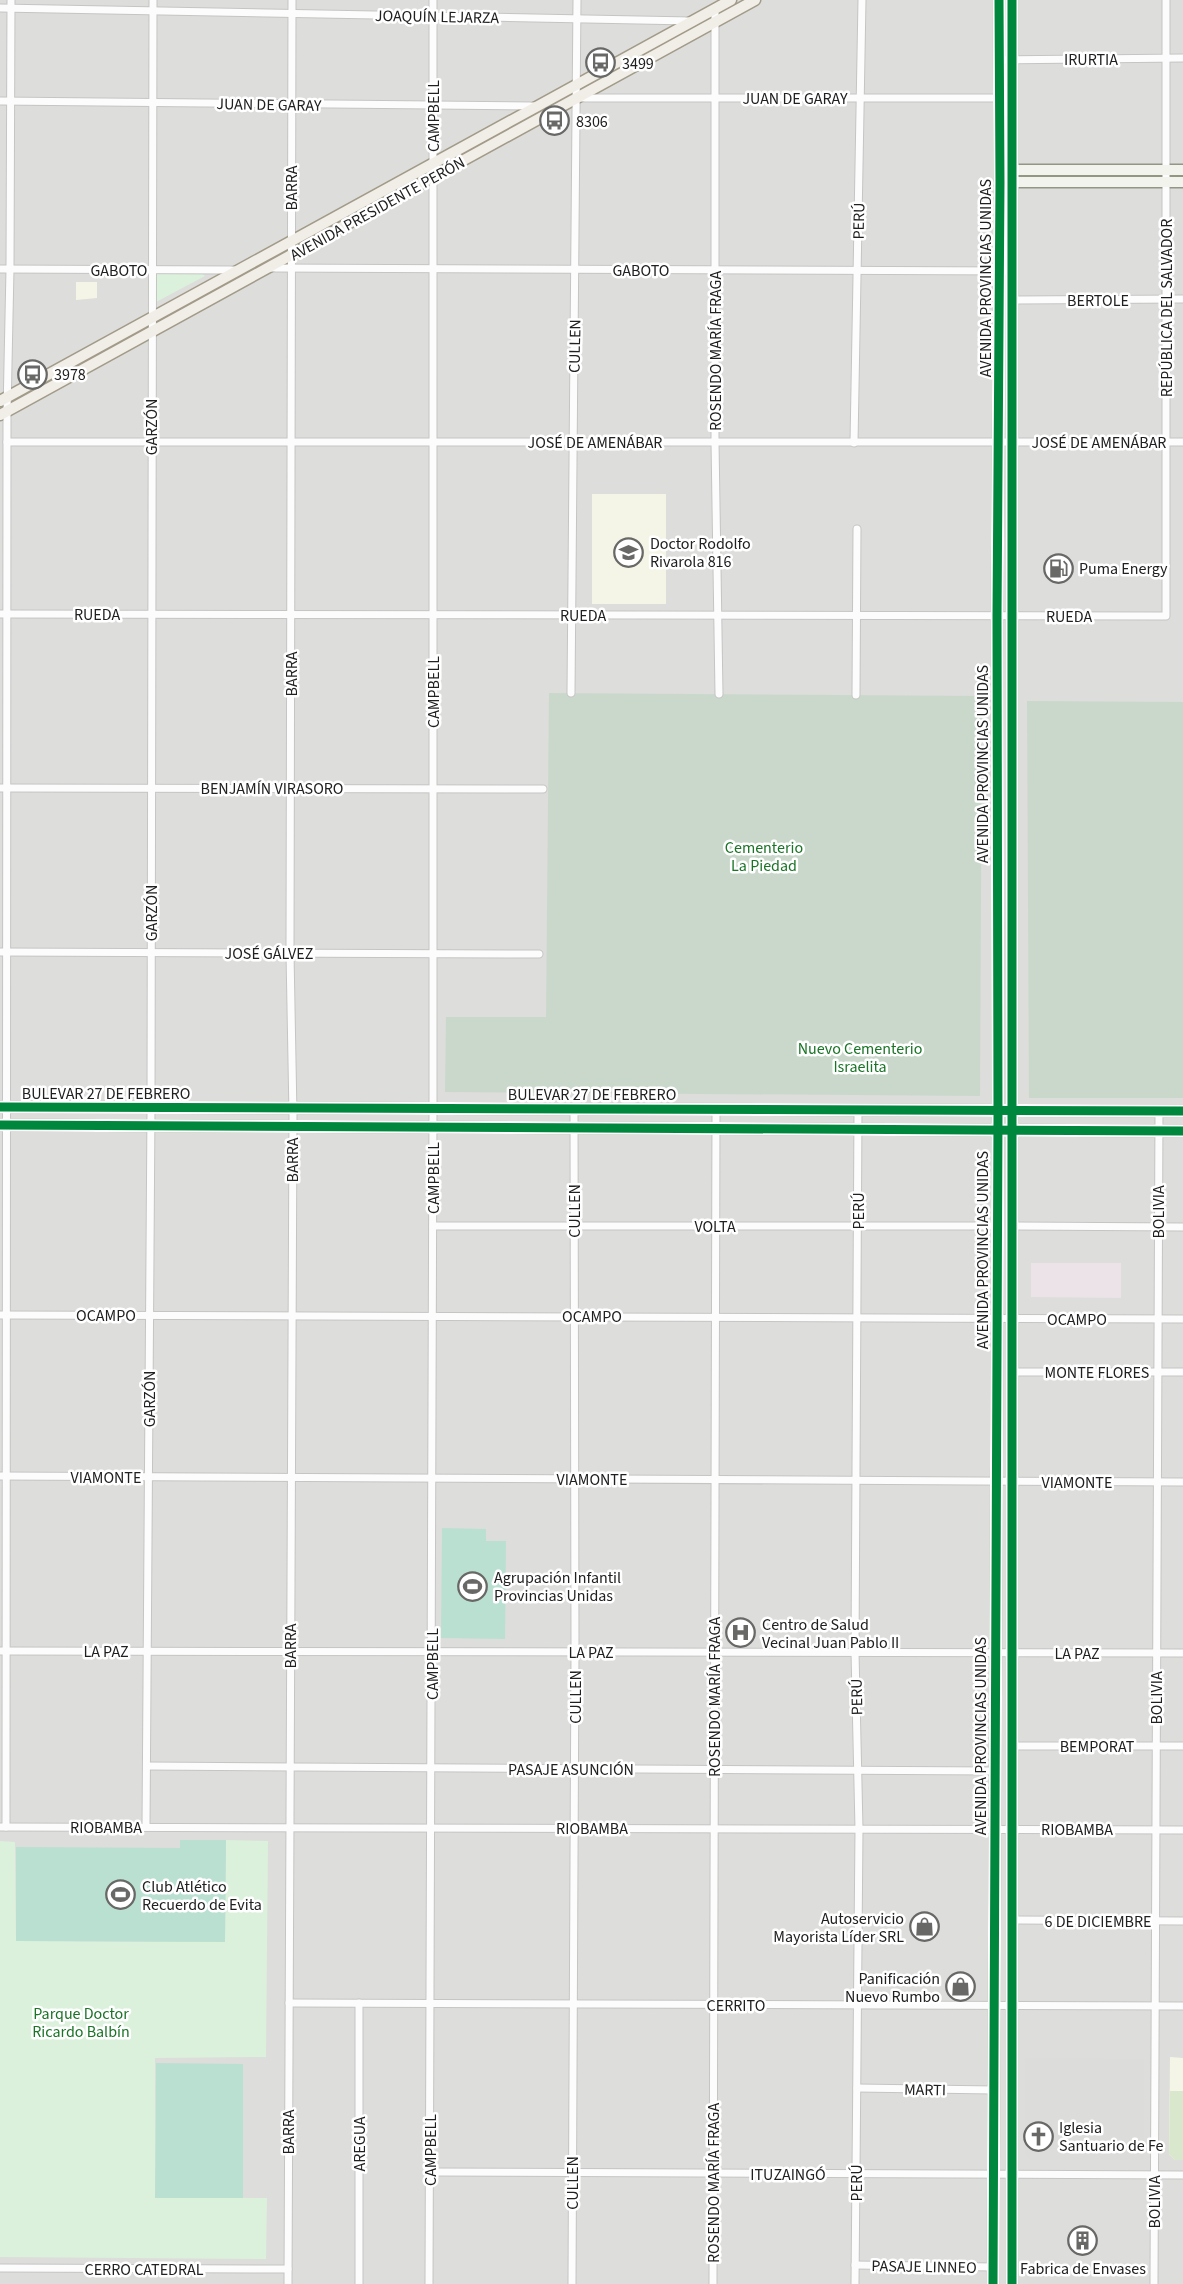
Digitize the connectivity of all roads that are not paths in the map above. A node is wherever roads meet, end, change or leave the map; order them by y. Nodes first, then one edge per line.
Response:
1 (153, 0) edge
2 (292, 0) edge
3 (433, 0) edge
4 (577, 0) edge
5 (731, 0) edge
6 (755, 0) edge
7 (862, 0) edge
8 (999, 0) edge
9 (1012, 0) edge
10 (1166, 0) edge
11 (11, 4) edge
12 (0, 8) edge
13 (715, 9) junction
14 (152, 11) junction
15 (292, 13) junction
16 (433, 16) junction
17 (577, 18) junction
18 (693, 21) junction
19 (715, 22) junction
20 (1166, 58) junction
21 (1183, 58) edge
22 (1013, 59) junction
23 (999, 60) junction
24 (577, 85) junction
25 (576, 98) junction
26 (860, 98) junction
27 (1000, 98) junction
28 (1013, 98) junction
29 (715, 99) junction
30 (0, 101) edge
31 (11, 101) junction
32 (152, 102) junction
33 (292, 104) junction
34 (433, 105) junction
35 (537, 106) junction
36 (432, 164) junction
37 (1000, 170) junction
38 (1014, 170) junction
39 (1166, 170) junction
40 (1183, 170) edge
41 (432, 178) junction
42 (1000, 182) junction
43 (1014, 182) junction
44 (1166, 182) junction
45 (1183, 182) edge
46 (291, 241) junction
47 (291, 255) junction
48 (268, 268) junction
49 (0, 269) edge
50 (10, 269) junction
51 (291, 269) junction
52 (151, 270) junction
53 (238, 270) junction
54 (433, 270) junction
55 (575, 270) junction
56 (715, 270) junction
57 (857, 270) junction
58 (1000, 271) junction
59 (1013, 271) junction
60 (1166, 299) junction
61 (1183, 299) edge
62 (1013, 300) junction
63 (151, 320) junction
64 (151, 332) junction
65 (4, 399) edge
66 (4, 414) edge
67 (7, 442) junction
68 (151, 442) junction
69 (291, 442) junction
70 (433, 442) junction
71 (573, 442) junction
72 (715, 442) junction
73 (854, 442) junction
74 (998, 442) junction
75 (1012, 442) junction
76 (1166, 442) junction
77 (1183, 442) edge
78 (857, 529) dead end
79 (4, 614) edge
80 (151, 614) junction
81 (291, 614) junction
82 (433, 615) junction
83 (571, 615) junction
84 (718, 615) junction
85 (857, 616) junction
86 (997, 616) junction
87 (1012, 616) junction
88 (1166, 616) joint
89 (571, 693) dead end
90 (719, 694) dead end
91 (856, 695) dead end
92 (3, 788) edge
93 (151, 788) junction
94 (291, 788) junction
95 (433, 788) junction
96 (543, 789) dead end
97 (3, 952) edge
98 (151, 952) junction
99 (290, 953) junction
100 (433, 953) junction
101 (539, 954) dead end
102 (3, 1107) edge
103 (151, 1108) junction
104 (292, 1108) junction
105 (434, 1109) junction
106 (574, 1109) junction
107 (716, 1110) junction
108 (858, 1110) junction
109 (998, 1111) junction
110 (1012, 1111) junction
111 (1159, 1111) junction
112 (1183, 1112) edge
113 (3, 1125) edge
114 (151, 1126) junction
115 (292, 1126) junction
116 (433, 1128) junction
117 (574, 1128) junction
118 (716, 1129) junction
119 (858, 1129) junction
120 (998, 1130) junction
121 (1012, 1130) junction
122 (1159, 1131) junction
123 (1183, 1131) edge
124 (433, 1226) junction
125 (574, 1226) junction
126 (715, 1226) junction
127 (858, 1226) junction
128 (997, 1226) junction
129 (1012, 1226) junction
130 (1158, 1227) junction
131 (1183, 1227) edge
132 (3, 1315) edge
133 (149, 1315) junction
134 (292, 1315) junction
135 (433, 1316) junction
136 (575, 1316) junction
137 (715, 1317) junction
138 (857, 1318) junction
139 (997, 1318) junction
140 (1012, 1318) junction
141 (1158, 1319) junction
142 (1183, 1319) edge
143 (1012, 1372) junction
144 (1158, 1372) junction
145 (1183, 1372) edge
146 (3, 1476) edge
147 (148, 1477) junction
148 (291, 1478) junction
149 (432, 1479) junction
150 (575, 1479) junction
151 (715, 1480) junction
152 (856, 1480) junction
153 (996, 1481) junction
154 (1012, 1481) junction
155 (1157, 1482) junction
156 (1183, 1482) edge
157 (3, 1651) edge
158 (147, 1651) junction
159 (290, 1651) junction
160 (432, 1651) junction
161 (575, 1652) junction
162 (714, 1652) junction
163 (855, 1652) junction
164 (996, 1653) junction
165 (1012, 1653) junction
166 (1156, 1653) junction
167 (1183, 1653) edge
168 (3, 1745) edge
169 (1012, 1746) junction
170 (1156, 1746) junction
171 (1183, 1746) edge
172 (147, 1766) junction
173 (290, 1767) junction
174 (431, 1768) junction
175 (574, 1769) junction
176 (714, 1769) junction
177 (858, 1770) junction
178 (995, 1771) junction
179 (3, 1827) edge
180 (146, 1827) junction
181 (290, 1827) junction
182 (431, 1828) junction
183 (574, 1828) junction
184 (714, 1828) junction
185 (859, 1828) junction
186 (995, 1828) junction
187 (1012, 1828) junction
188 (1156, 1830) junction
189 (1183, 1830) edge
190 (1012, 1920) junction
191 (1155, 1921) junction
192 (1183, 1921) edge
193 (289, 2003) junction
194 (359, 2003) junction
195 (430, 2003) junction
196 (573, 2004) junction
197 (713, 2004) junction
198 (857, 2005) junction
199 (994, 2006) junction
200 (1012, 2006) junction
201 (1155, 2006) junction
202 (1183, 2006) edge
203 (856, 2088) junction
204 (994, 2090) junction
205 (430, 2172) junction
206 (572, 2173) junction
207 (713, 2173) junction
208 (856, 2174) junction
209 (994, 2174) junction
210 (1012, 2175) junction
211 (1154, 2175) junction
212 (1183, 2175) edge
213 (855, 2265) junction
214 (993, 2267) junction
215 (0, 2268) edge
216 (288, 2269) junction
217 (288, 2284) edge
218 (359, 2284) edge
219 (429, 2284) edge
220 (572, 2284) edge
221 (713, 2284) edge
222 (855, 2284) edge
223 (993, 2284) edge
224 (1012, 2284) edge
225 (1154, 2284) edge

1 - 14 street, GARZÓN
2 - 15 street, BARRA
3 - 16 street, CAMPBELL
4 - 17 street, CULLEN
5 - 13 main road, AVENIDA PRESIDENTE PERÓN
6 - 19 main road, AVENIDA PRESIDENTE PERÓN
7 - 26 street, PERÚ
8 - 23 main road, AVENIDA PROVINCIAS UNIDAS
9 - 22 main road, AVENIDA PROVINCIAS UNIDAS
10 - 20 street, REPÚBLICA DEL SALVADOR
11 - 12 street, JOAQUÍN LEJARZA
11 - 14 street, JOAQUÍN LEJARZA
11 - 31 street
13 - 18 main road, AVENIDA PRESIDENTE PERÓN
13 - 19 street, ROSENDO MARÍA FRAGA
14 - 15 street, JOAQUÍN LEJARZA
14 - 32 street, GARZÓN
15 - 16 street, JOAQUÍN LEJARZA
15 - 33 street, BARRA
16 - 17 street, JOAQUÍN LEJARZA
16 - 34 street, CAMPBELL
17 - 18 street, JOAQUÍN LEJARZA
17 - 24 street, CULLEN
18 - 24 main road, AVENIDA PRESIDENTE PERÓN
19 - 25 main road, AVENIDA PRESIDENTE PERÓN
19 - 29 street, ROSENDO MARÍA FRAGA
20 - 21 street, IRURTIA
20 - 22 street, IRURTIA
20 - 39 street, REPÚBLICA DEL SALVADOR
22 - 23 street, IRURTIA
22 - 28 main road, AVENIDA PROVINCIAS UNIDAS
23 - 27 main road, AVENIDA PROVINCIAS UNIDAS
24 - 25 street, CULLEN
24 - 35 main road, AVENIDA PRESIDENTE PERÓN
25 - 29 street, JUAN DE GARAY
25 - 41 main road, AVENIDA PRESIDENTE PERÓN
25 - 55 street, CULLEN
26 - 27 street, JUAN DE GARAY
26 - 29 street, JUAN DE GARAY
26 - 57 street, PERÚ
27 - 28 street, JUAN DE GARAY
27 - 37 main road, AVENIDA PROVINCIAS UNIDAS
28 - 38 main road, AVENIDA PROVINCIAS UNIDAS
29 - 56 street, ROSENDO MARÍA FRAGA
30 - 31 street, JUAN DE GARAY
31 - 32 street, JUAN DE GARAY
31 - 50 street
32 - 33 street, JUAN DE GARAY
32 - 52 street, GARZÓN
33 - 34 street, JUAN DE GARAY
33 - 46 street, BARRA
34 - 35 street, JUAN DE GARAY
34 - 36 street, CAMPBELL
35 - 36 main road, AVENIDA PRESIDENTE PERÓN
36 - 41 street, CAMPBELL
36 - 46 main road, AVENIDA PRESIDENTE PERÓN
37 - 38 main road
37 - 42 main road, AVENIDA PROVINCIAS UNIDAS
38 - 39 main road
38 - 43 main road, AVENIDA PROVINCIAS UNIDAS
39 - 40 main road
39 - 44 street, REPÚBLICA DEL SALVADOR
41 - 47 main road, AVENIDA PRESIDENTE PERÓN
41 - 54 street, CAMPBELL
42 - 43 main road
42 - 58 main road, AVENIDA PROVINCIAS UNIDAS
43 - 44 main road
43 - 59 main road, AVENIDA PROVINCIAS UNIDAS
44 - 45 main road
44 - 60 street, REPÚBLICA DEL SALVADOR
46 - 47 street, BARRA
46 - 53 main road, AVENIDA PRESIDENTE PERÓN
47 - 48 main road, AVENIDA PRESIDENTE PERÓN
47 - 51 street, BARRA
48 - 51 street, GABOTO
48 - 64 main road, AVENIDA PRESIDENTE PERÓN
49 - 50 street, GABOTO
50 - 52 street, GABOTO
50 - 65 street
51 - 54 street, GABOTO
51 - 69 street, BARRA
52 - 53 street, GABOTO
52 - 63 street, GARZÓN
53 - 63 main road, AVENIDA PRESIDENTE PERÓN
54 - 55 street, GABOTO
54 - 70 street, CAMPBELL
55 - 56 street, GABOTO
55 - 71 street, CULLEN
56 - 57 street, GABOTO
56 - 72 street, ROSENDO MARÍA FRAGA
57 - 58 street, GABOTO
57 - 73 street, PERÚ
58 - 59 street, GABOTO
58 - 74 main road, AVENIDA PROVINCIAS UNIDAS
59 - 62 main road, AVENIDA PROVINCIAS UNIDAS
60 - 61 street, BERTOLE
60 - 62 street, BERTOLE
60 - 76 street, REPÚBLICA DEL SALVADOR
62 - 75 main road, AVENIDA PROVINCIAS UNIDAS
63 - 64 street, GARZÓN
63 - 65 main road, AVENIDA PRESIDENTE PERÓN
64 - 66 main road, AVENIDA PRESIDENTE PERÓN
64 - 68 street, GARZÓN
65 - 66 street
66 - 67 street
67 - 68 street, JOSÉ DE AMENÁBAR
67 - 79 street
68 - 69 street, JOSÉ DE AMENÁBAR
68 - 80 street, GARZÓN
69 - 70 street, JOSÉ DE AMENÁBAR
69 - 81 street, BARRA
70 - 71 street, JOSÉ DE AMENÁBAR
70 - 82 street, CAMPBELL
71 - 72 street, JOSÉ DE AMENÁBAR
71 - 83 street, CULLEN
72 - 73 street, JOSÉ DE AMENÁBAR
72 - 84 street, ROSENDO MARÍA FRAGA
73 - 74 street, JOSÉ DE AMENÁBAR
74 - 75 street, JOSÉ DE AMENÁBAR
74 - 86 main road, AVENIDA PROVINCIAS UNIDAS
75 - 76 street, JOSÉ DE AMENÁBAR
75 - 87 main road, AVENIDA PROVINCIAS UNIDAS
76 - 77 street, JOSÉ DE AMENÁBAR
76 - 88 street, REPÚBLICA DEL SALVADOR
78 - 85 street
79 - 80 street, RUEDA
79 - 92 street
80 - 81 street, RUEDA
80 - 93 street, GARZÓN
81 - 82 street, RUEDA
81 - 94 street, BARRA
82 - 83 street, RUEDA
82 - 95 street, CAMPBELL
83 - 84 street, RUEDA
83 - 89 street, CULLEN
84 - 85 street, RUEDA
84 - 90 street, ROSENDO MARÍA FRAGA
85 - 86 street, RUEDA
85 - 91 street
86 - 87 street, RUEDA
86 - 109 main road, AVENIDA PROVINCIAS UNIDAS
87 - 88 street, RUEDA
87 - 110 main road, AVENIDA PROVINCIAS UNIDAS
92 - 93 street, BENJAMÍN VIRASORO
92 - 97 street
93 - 94 street, BENJAMÍN VIRASORO
93 - 98 street, GARZÓN
94 - 95 street, BENJAMÍN VIRASORO
94 - 99 street, BARRA
95 - 96 street, BENJAMÍN VIRASORO
95 - 100 street, CAMPBELL
97 - 98 street, JOSÉ GÁLVEZ
97 - 102 street
98 - 99 street, JOSÉ GÁLVEZ
98 - 103 street, GARZÓN
99 - 100 street, JOSÉ GÁLVEZ
99 - 104 street, BARRA
100 - 101 street, JOSÉ GÁLVEZ
100 - 105 street, CAMPBELL
102 - 103 main road, BULEVAR 27 DE FEBRERO
102 - 113 street
103 - 104 main road, BULEVAR 27 DE FEBRERO
103 - 114 street, GARZÓN
104 - 105 main road, BULEVAR 27 DE FEBRERO
104 - 115 street, BARRA
105 - 106 main road, BULEVAR 27 DE FEBRERO
105 - 116 street, CAMPBELL
106 - 107 main road, BULEVAR 27 DE FEBRERO
106 - 117 street, CULLEN
107 - 108 main road, BULEVAR 27 DE FEBRERO
107 - 118 street, ROSENDO MARÍA FRAGA
108 - 109 main road, BULEVAR 27 DE FEBRERO
108 - 119 street, PERÚ
109 - 110 main road, BULEVAR 27 DE FEBRERO
109 - 120 main road, AVENIDA PROVINCIAS UNIDAS
110 - 111 main road, BULEVAR 27 DE FEBRERO
110 - 121 main road, AVENIDA PROVINCIAS UNIDAS
111 - 112 main road, BULEVAR 27 DE FEBRERO
111 - 122 street, BOLIVIA
113 - 114 main road, BULEVAR 27 DE FEBRERO
113 - 132 street
114 - 115 main road, BULEVAR 27 DE FEBRERO
114 - 133 street, GARZÓN
115 - 116 main road, BULEVAR 27 DE FEBRERO
115 - 134 street, BARRA
116 - 117 main road, BULEVAR 27 DE FEBRERO
116 - 124 street, CAMPBELL
117 - 118 main road, BULEVAR 27 DE FEBRERO
117 - 125 street, CULLEN
118 - 119 main road, BULEVAR 27 DE FEBRERO
118 - 126 street, ROSENDO MARÍA FRAGA
119 - 120 main road, BULEVAR 27 DE FEBRERO
119 - 127 street, PERÚ
120 - 121 main road, BULEVAR 27 DE FEBRERO
120 - 128 main road, AVENIDA PROVINCIAS UNIDAS
121 - 122 main road, BULEVAR 27 DE FEBRERO
121 - 129 main road, AVENIDA PROVINCIAS UNIDAS
122 - 123 main road, BULEVAR 27 DE FEBRERO
122 - 130 street, BOLIVIA
124 - 125 street, VOLTA
124 - 135 street, CAMPBELL
125 - 126 street, VOLTA
125 - 136 street, CULLEN
126 - 127 street, VOLTA
126 - 137 street, ROSENDO MARÍA FRAGA
127 - 128 street, VOLTA
127 - 138 street, PERÚ
128 - 139 main road, AVENIDA PROVINCIAS UNIDAS
129 - 130 street
129 - 140 main road, AVENIDA PROVINCIAS UNIDAS
130 - 131 street
130 - 141 street, BOLIVIA
132 - 133 street, OCAMPO
132 - 146 street
133 - 134 street, OCAMPO
133 - 147 street, GARZÓN
134 - 135 street, OCAMPO
134 - 148 street, BARRA
135 - 136 street, OCAMPO
135 - 149 street, CAMPBELL
136 - 137 street, OCAMPO
136 - 150 street, CULLEN
137 - 138 street, OCAMPO
137 - 151 street, ROSENDO MARÍA FRAGA
138 - 139 street, OCAMPO
138 - 152 street, PERÚ
139 - 140 street, OCAMPO
139 - 153 main road, AVENIDA PROVINCIAS UNIDAS
140 - 141 street, OCAMPO
140 - 143 main road, AVENIDA PROVINCIAS UNIDAS
141 - 142 street, OCAMPO
141 - 144 street, BOLIVIA
143 - 144 street, MONTE FLORES
143 - 154 main road, AVENIDA PROVINCIAS UNIDAS
144 - 145 street, MONTE FLORES
144 - 155 street, BOLIVIA
146 - 147 street, VIAMONTE
146 - 157 street
147 - 148 street, VIAMONTE
147 - 158 street, GARZÓN
148 - 149 street, VIAMONTE
148 - 159 street, BARRA
149 - 150 street, VIAMONTE
149 - 160 street, CAMPBELL
150 - 151 street, VIAMONTE
150 - 161 street, CULLEN
151 - 152 street, VIAMONTE
151 - 162 street, ROSENDO MARÍA FRAGA
152 - 153 street, VIAMONTE
152 - 163 street, PERÚ
153 - 154 street, VIAMONTE
153 - 164 main road, AVENIDA PROVINCIAS UNIDAS
154 - 155 street, VIAMONTE
154 - 165 main road, AVENIDA PROVINCIAS UNIDAS
155 - 156 street, VIAMONTE
155 - 166 street, BOLIVIA
157 - 158 street, LA PAZ
157 - 168 street
158 - 159 street, LA PAZ
158 - 172 street, GARZÓN
159 - 160 street, LA PAZ
159 - 173 street, BARRA
160 - 161 street, LA PAZ
160 - 174 street, CAMPBELL
161 - 162 street, LA PAZ
161 - 175 street, CULLEN
162 - 163 street, LA PAZ
162 - 176 street, ROSENDO MARÍA FRAGA
163 - 164 street, LA PAZ
163 - 177 street, PERÚ
164 - 165 street, LA PAZ
164 - 178 main road, AVENIDA PROVINCIAS UNIDAS
165 - 166 street, LA PAZ
165 - 169 main road, AVENIDA PROVINCIAS UNIDAS
166 - 167 street, LA PAZ
166 - 170 street, BOLIVIA
168 - 179 street
169 - 170 street, BEMPORAT
169 - 187 main road, AVENIDA PROVINCIAS UNIDAS
170 - 171 street, BEMPORAT
170 - 188 street, BOLIVIA
172 - 173 street, PASAJE ASUNCIÓN
172 - 180 street, GARZÓN
173 - 174 street, PASAJE ASUNCIÓN
173 - 181 street, BARRA
174 - 175 street, PASAJE ASUNCIÓN
174 - 182 street, CAMPBELL
175 - 176 street, PASAJE ASUNCIÓN
175 - 183 street, CULLEN
176 - 177 street, PASAJE ASUNCIÓN
176 - 184 street, ROSENDO MARÍA FRAGA
177 - 178 street, PASAJE ASUNCIÓN
177 - 185 street, PERÚ
178 - 186 main road, AVENIDA PROVINCIAS UNIDAS
179 - 180 street, RIOBAMBA
180 - 181 street, RIOBAMBA
181 - 182 street, RIOBAMBA
181 - 193 street, BARRA
182 - 183 street, RIOBAMBA
182 - 195 street, CAMPBELL
183 - 184 street, RIOBAMBA
183 - 196 street, CULLEN
184 - 185 street, RIOBAMBA
184 - 197 street, ROSENDO MARÍA FRAGA
185 - 186 street, RIOBAMBA
185 - 198 street, PERÚ
186 - 187 street, RIOBAMBA
186 - 199 main road, AVENIDA PROVINCIAS UNIDAS
187 - 188 street, RIOBAMBA
187 - 190 main road, AVENIDA PROVINCIAS UNIDAS
188 - 189 street, RIOBAMBA
188 - 191 street, BOLIVIA
190 - 191 street, 6 DE DICIEMBRE
190 - 200 main road, AVENIDA PROVINCIAS UNIDAS
191 - 192 street, 6 DE DICIEMBRE
191 - 201 street, BOLIVIA
193 - 194 street, CERRITO
193 - 216 street, BARRA
194 - 195 street, CERRITO
194 - 218 street, AREGUA
195 - 196 street, CERRITO
195 - 205 street, CAMPBELL
196 - 197 street, CERRITO
196 - 206 street, CULLEN
197 - 198 street, CERRITO
197 - 207 street, ROSENDO MARÍA FRAGA
198 - 199 street, CERRITO
198 - 203 street, PERÚ
199 - 200 street, CERRITO
199 - 204 main road, AVENIDA PROVINCIAS UNIDAS
200 - 201 street, CERRITO
200 - 210 main road, AVENIDA PROVINCIAS UNIDAS
201 - 202 street, CERRITO
201 - 211 street, BOLIVIA
203 - 204 street, MARTI
203 - 208 street, PERÚ
204 - 209 main road, AVENIDA PROVINCIAS UNIDAS
205 - 206 street, ITUZAINGÓ
205 - 219 street, CAMPBELL
206 - 207 street, ITUZAINGÓ
206 - 220 street, CULLEN
207 - 208 street, ITUZAINGÓ
207 - 221 street, ROSENDO MARÍA FRAGA
208 - 209 street, ITUZAINGÓ
208 - 213 street, PERÚ
209 - 210 street, ITUZAINGÓ
209 - 214 main road, AVENIDA PROVINCIAS UNIDAS
210 - 211 street, ITUZAINGÓ
210 - 224 main road, AVENIDA PROVINCIAS UNIDAS
211 - 212 street, ITUZAINGÓ
211 - 225 street, BOLIVIA
213 - 214 street, PASAJE LINNEO
213 - 222 street, PERÚ
214 - 223 main road, AVENIDA PROVINCIAS UNIDAS
215 - 216 street, CERRO CATEDRAL
216 - 217 street, BARRA

